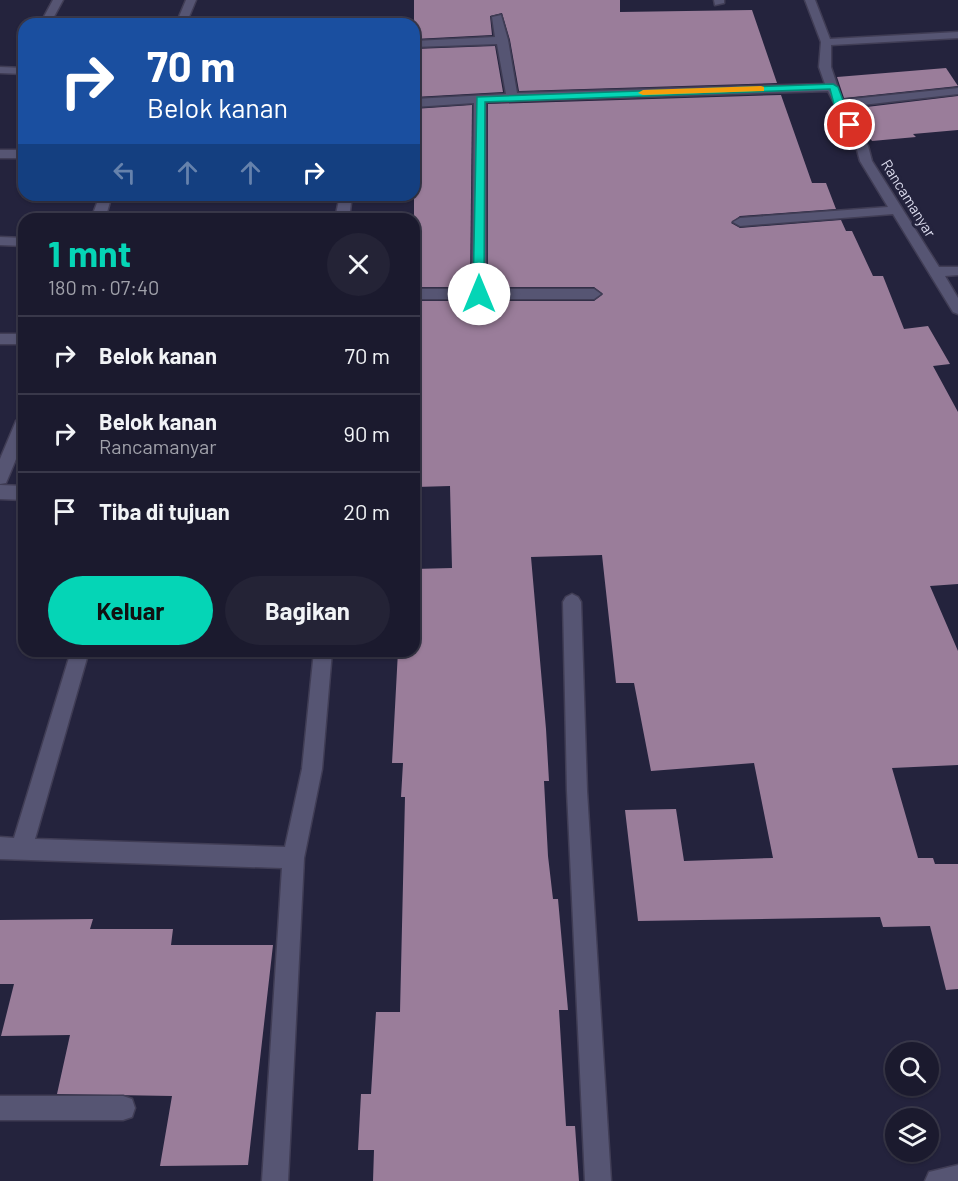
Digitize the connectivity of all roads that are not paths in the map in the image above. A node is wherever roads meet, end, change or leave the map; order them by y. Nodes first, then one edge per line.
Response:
1 (58, 0) edge
2 (191, 0) edge
3 (810, 0) edge
4 (497, 17) dead end
5 (48, 18) edge
6 (184, 18) edge
7 (958, 35) edge
8 (503, 40) junction
9 (826, 42) junction
10 (420, 44) edge
11 (18, 68) edge
12 (0, 70) edge
13 (833, 87) junction
14 (958, 91) edge
15 (512, 97) junction
16 (480, 99) junction
17 (420, 103) edge
18 (838, 104) junction
19 (0, 154) edge
20 (18, 154) edge
21 (896, 210) junction
22 (740, 222) dead end
23 (0, 242) edge
24 (18, 242) edge
25 (958, 271) edge
26 (937, 272) junction
27 (420, 294) edge
28 (479, 294) junction
29 (594, 294) dead end
30 (958, 309) edge
31 (0, 339) edge
32 (18, 339) edge
33 (18, 434) edge
34 (0, 478) edge
35 (0, 492) edge
36 (18, 493) edge
37 (572, 602) dead end
38 (78, 657) edge
39 (322, 657) edge
40 (11, 849) edge
41 (293, 858) junction
42 (0, 1108) edge
43 (123, 1108) dead end
44 (958, 1179) edge
45 (274, 1181) edge
46 (598, 1181) edge
47 (938, 1181) edge

1 - 5 street
2 - 6 street
3 - 9 street, Rancamanyar
4 - 8 street
7 - 9 street
8 - 10 street
8 - 15 street
9 - 13 street, Rancamanyar
11 - 12 street
13 - 15 street
13 - 18 street, Rancamanyar
14 - 18 street
15 - 16 street
16 - 17 street
16 - 28 street
18 - 21 street, Rancamanyar
19 - 20 street
21 - 22 street
21 - 26 street, Rancamanyar
23 - 24 street
25 - 26 street
26 - 30 street, Rancamanyar
27 - 28 street
28 - 29 street
31 - 32 street
33 - 34 street
35 - 36 street
37 - 46 street
38 - 40 street
39 - 41 street
40 - 41 street
41 - 45 street
42 - 43 street
44 - 47 street

